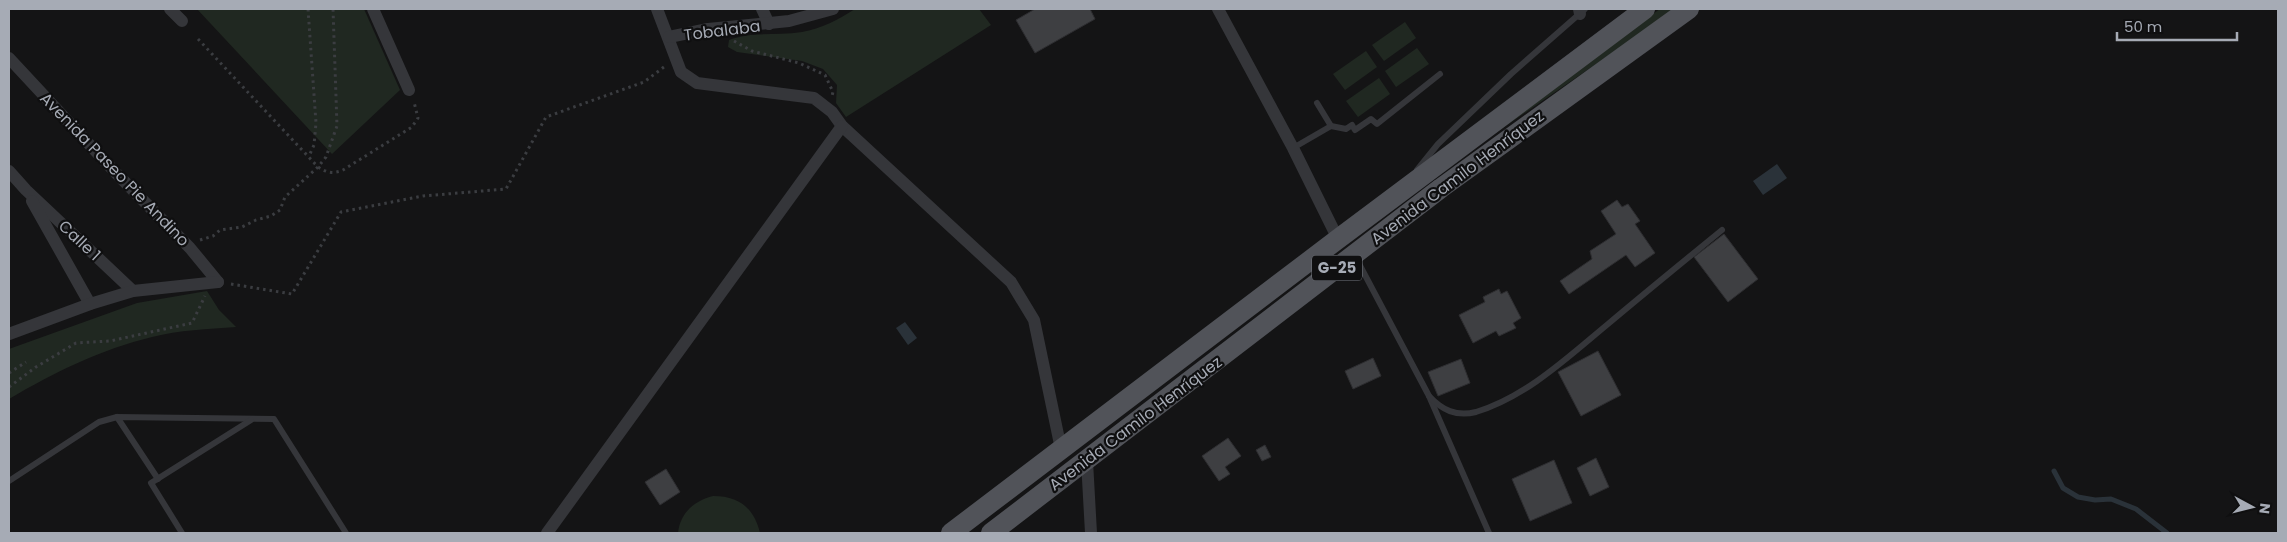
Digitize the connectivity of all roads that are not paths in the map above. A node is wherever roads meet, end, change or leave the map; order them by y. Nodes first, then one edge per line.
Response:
1 (170, 9) edge
2 (657, 9) edge
3 (762, 9) edge
4 (833, 9) edge
5 (1218, 9) edge
6 (1646, 9) edge
7 (1688, 9) edge
8 (377, 10) edge
9 (1581, 11) edge
10 (182, 21) dead end
11 (769, 24) junction
12 (669, 37) junction
13 (9, 58) edge
14 (1440, 74) dead end
15 (409, 90) road end
16 (1317, 103) dead end
17 (842, 126) junction
18 (1331, 126) junction
19 (1293, 148) junction
20 (9, 171) edge
21 (1409, 186) junction
22 (26, 190) junction
23 (1722, 230) dead end
24 (1338, 239) junction
25 (1354, 255) junction
26 (133, 291) junction
27 (90, 304) junction
28 (9, 334) edge
29 (1429, 396) junction
30 (117, 417) junction
31 (252, 419) junction
32 (1061, 450) junction
33 (1087, 461) junction
34 (158, 479) junction
35 (9, 481) edge
36 (182, 533) edge
37 (346, 533) edge
38 (547, 533) edge
39 (951, 533) edge
40 (991, 533) edge
41 (1091, 533) edge
42 (1489, 533) edge

1 - 10 street
2 - 12 street
3 - 11 street
4 - 11 street, Tobalaba
5 - 19 street
6 - 21 main road, Avenida Camilo Henríquez / G-25
7 - 25 main road, Avenida Camilo Henríquez / G-25
8 - 15 street
9 - 21 lane
11 - 12 street, Tobalaba
12 - 17 street
13 - 26 street, Avenida Paseo Pie Andino
14 - 18 lane
16 - 18 lane
17 - 32 street
17 - 38 street
18 - 19 lane
19 - 24 street
20 - 22 street, Calle 1
21 - 24 main road, Avenida Camilo Henríquez / G-25
22 - 26 street, Calle 1
22 - 27 street, Calle 1
23 - 29 lane
24 - 32 main road, Avenida Camilo Henríquez / G-25
25 - 29 lane
25 - 33 main road, Avenida Camilo Henríquez / G-25
26 - 27 street
27 - 28 street
29 - 42 lane
30 - 31 lane
30 - 34 lane
30 - 35 lane
31 - 34 lane
31 - 37 lane
32 - 39 main road, Avenida Camilo Henríquez / G-25
33 - 40 main road, Avenida Camilo Henríquez / G-25
33 - 41 street
34 - 36 lane

